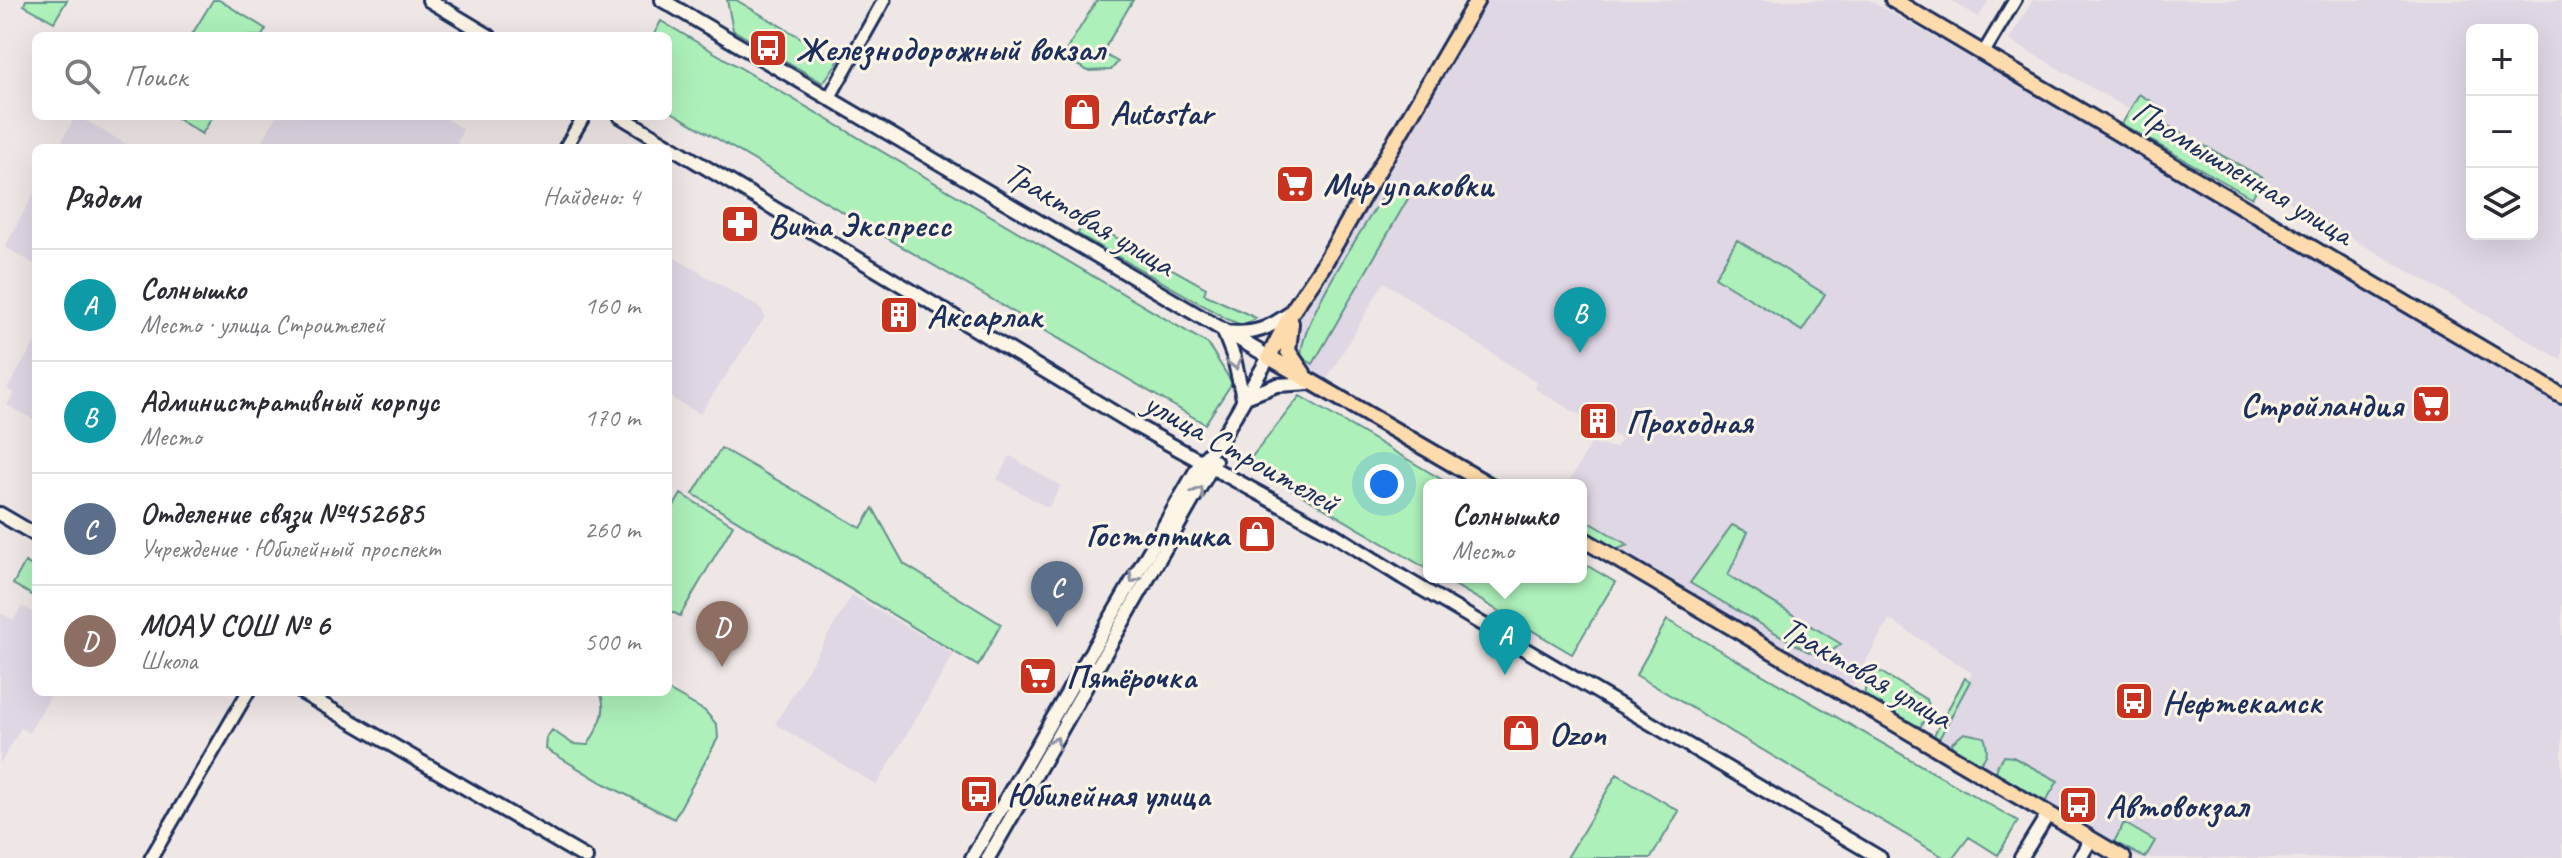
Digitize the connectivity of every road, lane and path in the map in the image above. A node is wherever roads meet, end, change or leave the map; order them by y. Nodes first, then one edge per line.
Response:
1 (429, 0) edge
2 (662, 0) edge
3 (884, 0) edge
4 (1477, 0) edge
5 (1893, 0) edge
6 (2015, 0) edge
7 (482, 32) edge
8 (1984, 52) junction
9 (829, 98) junction
10 (582, 120) edge
11 (627, 120) edge
12 (567, 144) edge
13 (667, 144) edge
14 (672, 147) edge
15 (1293, 310) junction
16 (1224, 332) junction
17 (1269, 357) junction
18 (1311, 383) junction
19 (2562, 396) edge
20 (1243, 398) junction
21 (1207, 465) junction
22 (1479, 479) edge
23 (0, 514) edge
24 (32, 533) edge
25 (1587, 542) edge
26 (246, 696) edge
27 (308, 696) edge
28 (2048, 814) junction
29 (2091, 839) junction
30 (151, 858) edge
31 (586, 858) edge
32 (972, 858) edge
33 (988, 858) edge
34 (1880, 858) edge
35 (2021, 858) edge
36 (2080, 858) edge
37 (2123, 858) edge

1 - 7 main road
2 - 9 main road, Трактовая улица
3 - 9 street
4 - 15 main road
5 - 8 main road, Промышленная улица
6 - 8 street
8 - 19 main road, Промышленная улица
9 - 16 main road, Трактовая улица
10 - 12 street
11 - 13 main road, улица Строителей
14 - 21 main road, улица Строителей
15 - 16 main road
15 - 17 main road
15 - 18 main road
16 - 17 main road, Трактовая улица
16 -> 20 main road
17 - 18 main road, Трактовая улица
17 - 20 main road
18 - 20 main road
18 - 22 main road, Трактовая улица
20 - 21 main road
21 -> 32 main road
33 -> 21 main road
21 - 34 main road, улица Строителей
23 - 24 main road
25 - 28 main road, Трактовая улица
26 - 30 street
27 - 31 main road
28 - 29 main road, Трактовая улица
28 - 35 main road
29 - 36 main road
29 - 37 main road, Трактовая улица

